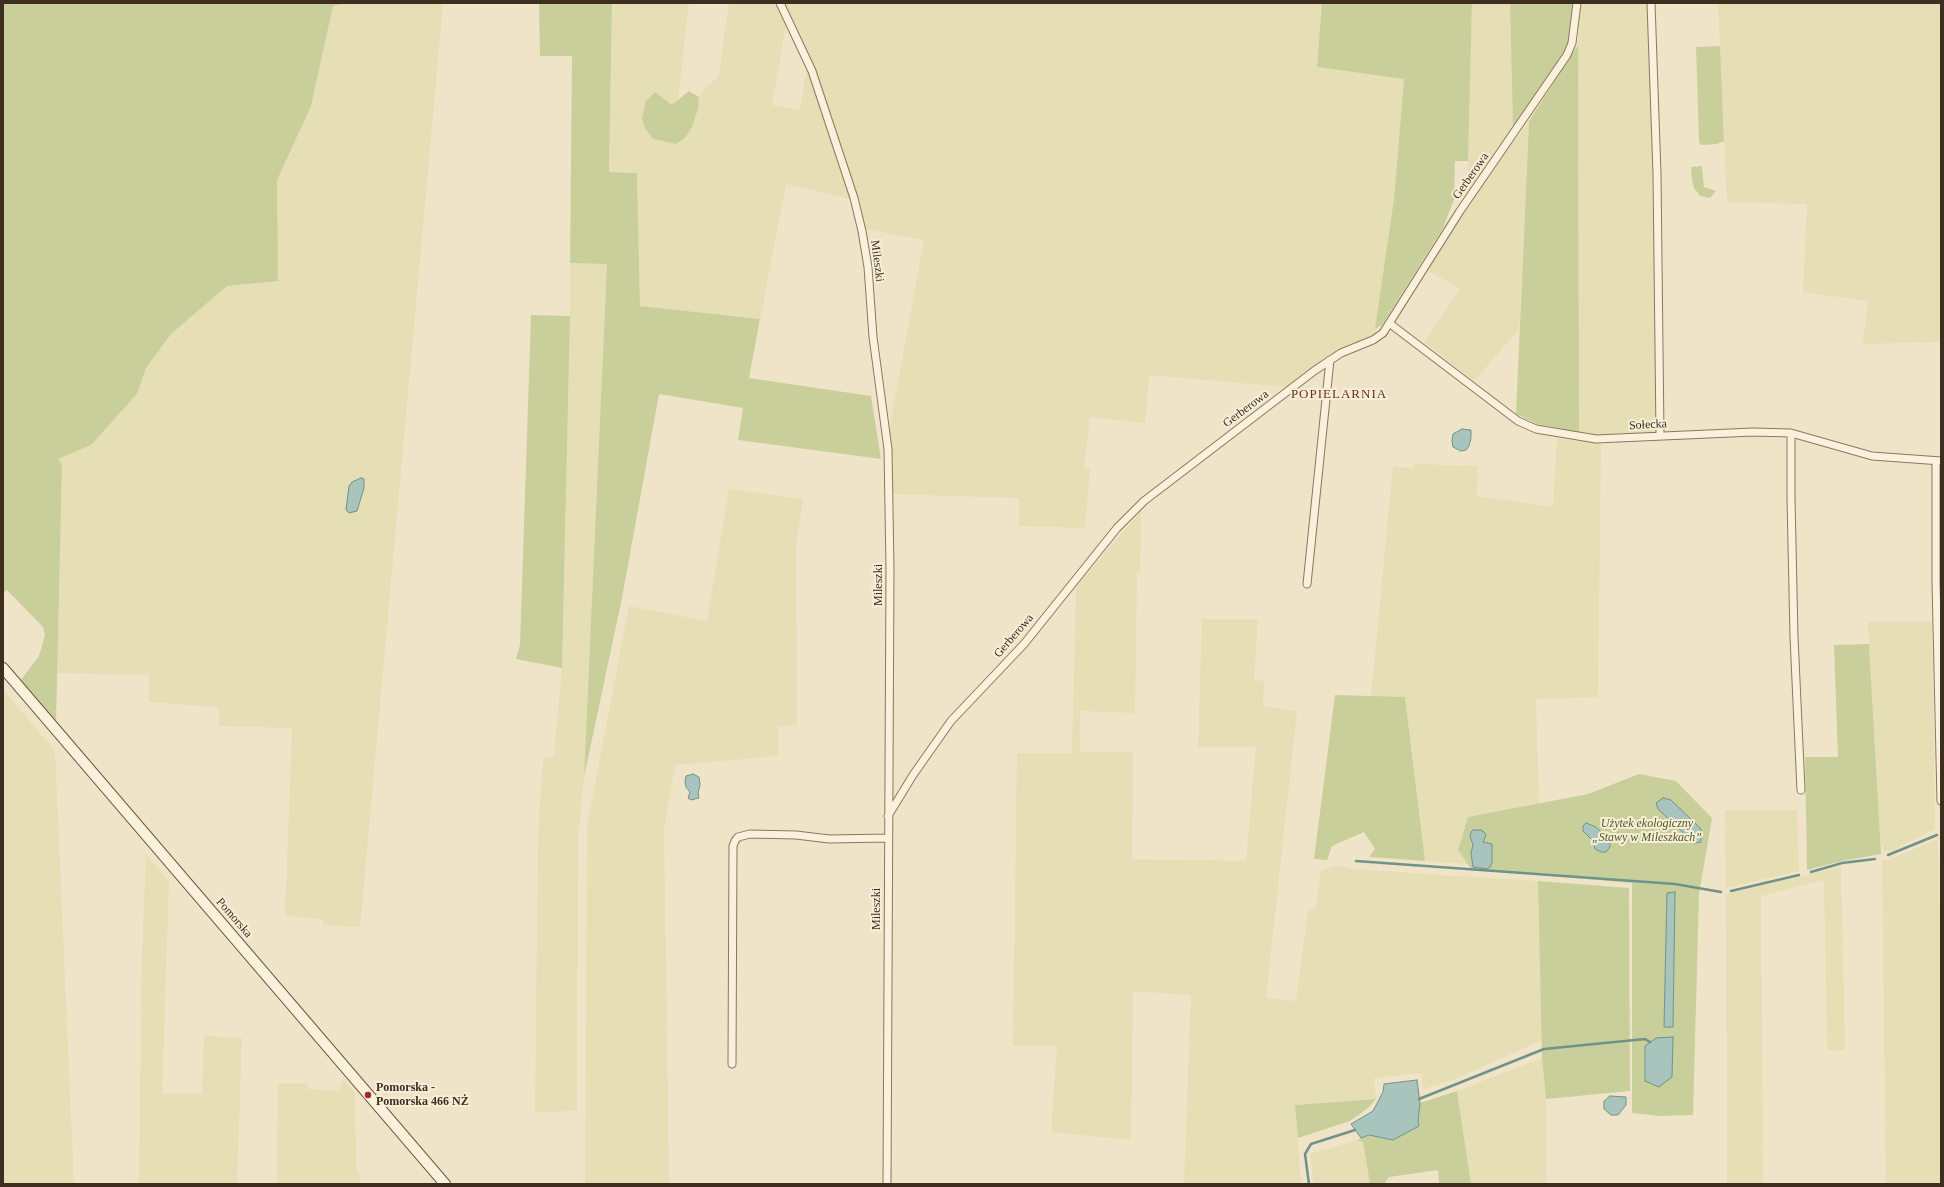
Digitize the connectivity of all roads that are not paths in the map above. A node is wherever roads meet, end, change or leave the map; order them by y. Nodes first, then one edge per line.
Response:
1 (780, 3) edge
2 (1577, 3) edge
3 (1651, 3) edge
4 (1389, 323) junction
5 (1330, 360) junction
6 (1792, 433) junction
7 (1660, 435) junction
8 (1938, 461) edge
9 (1307, 584) dead end
10 (3, 668) edge
11 (1801, 790) dead end
12 (1941, 801) edge
13 (888, 816) junction
14 (888, 838) junction
15 (732, 1064) dead end
16 (445, 1184) edge
17 (887, 1184) edge

1 - 13 street, Mileszki
2 - 4 street, Gerberowa
3 - 7 street
4 - 5 street, Gerberowa
4 - 7 street, Sołecka
5 - 9 street
5 - 13 street, Gerberowa
6 - 7 street, Sołecka
6 - 8 street, Sołecka
6 - 11 street
8 - 12 street
10 - 16 street, Pomorska
13 - 14 street, Mileszki
14 - 15 street
14 - 17 street, Mileszki

